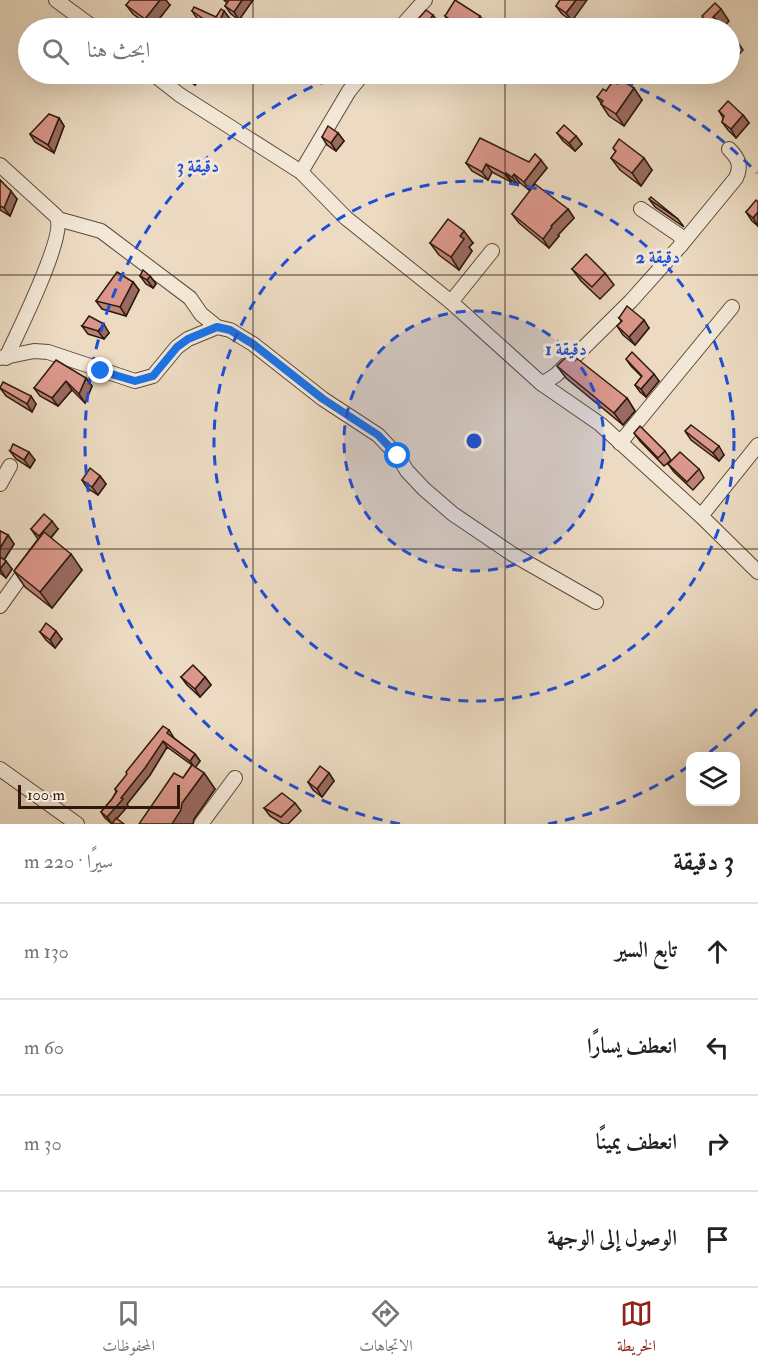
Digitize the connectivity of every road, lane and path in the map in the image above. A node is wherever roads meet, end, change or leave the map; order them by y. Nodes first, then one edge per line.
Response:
1 (56, 0) edge
2 (425, 0) edge
3 (80, 18) edge
4 (409, 18) edge
5 (166, 84) edge
6 (355, 84) edge
7 (729, 149) dead end
8 (0, 165) edge
9 (301, 172) junction
10 (641, 209) dead end
11 (58, 219) junction
12 (681, 245) junction
13 (492, 251) dead end
14 (451, 302) junction
15 (732, 307) dead end
16 (217, 327) junction
17 (3, 358) edge
18 (542, 384) junction
19 (620, 443) junction
20 (758, 445) edge
21 (10, 466) dead end
22 (0, 484) edge
23 (701, 516) junction
24 (758, 572) edge
25 (20, 578) edge
26 (596, 602) dead end
27 (0, 606) edge
28 (0, 769) edge
29 (235, 778) dead end
30 (77, 824) edge
31 (201, 824) edge

1 - 3 street
2 - 4 street
5 - 9 street
6 - 9 street
7 - 12 street
8 - 11 street
9 - 14 street
10 - 12 street
11 - 16 street
11 - 17 street
12 - 18 street
13 - 14 street
14 - 18 street
15 - 19 street
16 - 17 street
16 - 26 street
18 - 19 street
19 - 23 street
20 - 23 street
21 - 22 street
23 - 24 street
25 - 27 street
28 - 30 street
29 - 31 street

